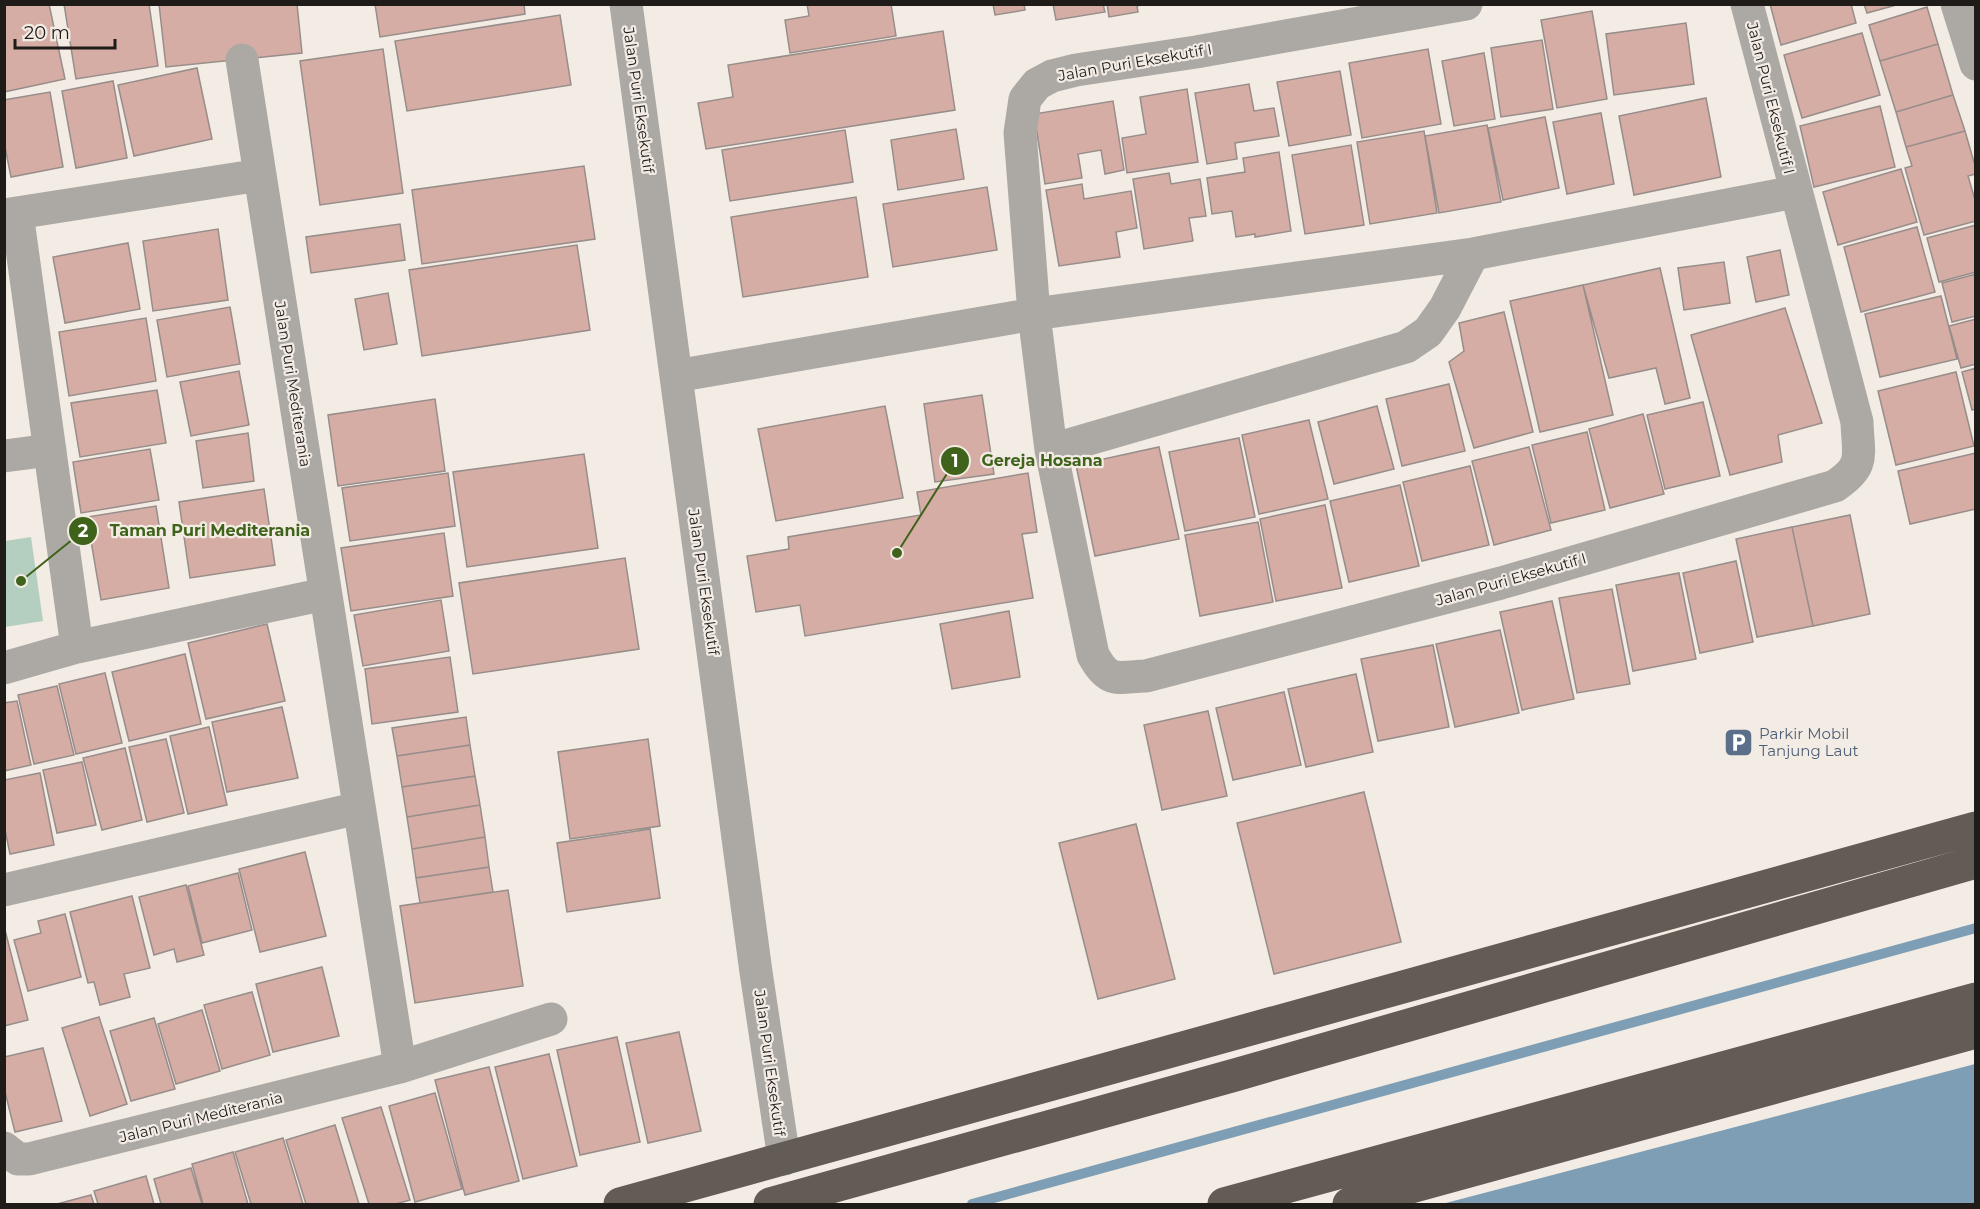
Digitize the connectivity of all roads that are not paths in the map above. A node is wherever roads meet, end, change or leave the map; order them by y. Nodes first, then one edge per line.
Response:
1 (626, 4) edge
2 (1466, 4) edge
3 (1747, 4) edge
4 (1957, 4) edge
5 (242, 60) dead end
6 (1976, 64) edge
7 (260, 175) junction
8 (1795, 192) junction
9 (11, 214) edge
10 (1473, 254) junction
11 (1034, 314) junction
12 (676, 376) junction
13 (50, 450) junction
14 (1052, 450) junction
15 (4, 456) edge
16 (326, 594) junction
17 (77, 647) junction
18 (4, 668) edge
19 (359, 808) junction
20 (1976, 828) edge
21 (1976, 862) edge
22 (4, 890) edge
23 (1976, 999) edge
24 (551, 1018) dead end
25 (1976, 1032) edge
26 (400, 1067) junction
27 (4, 1148) edge
28 (784, 1159) junction
29 (620, 1204) edge
30 (770, 1204) edge
31 (1224, 1204) edge
32 (1348, 1204) edge

1 - 12 street, Jalan Puri Eksekutif
2 - 11 street, Jalan Puri Eksekutif I
3 - 8 street, Jalan Puri Eksekutif I
4 - 6 street
5 - 7 street, Jalan Puri Mediterania
7 - 9 street
7 - 16 street, Jalan Puri Mediterania
8 - 10 street, Jalan Puri Eksekutif I
8 - 14 street, Jalan Puri Eksekutif I
9 - 13 street
10 - 11 street, Jalan Puri Eksekutif I
10 - 14 street
11 - 12 street, Jalan Puri Eksekutif I
11 - 14 street, Jalan Puri Eksekutif I
12 - 28 street, Jalan Puri Eksekutif
13 - 15 street
13 - 17 street
16 - 17 street
16 - 19 street, Jalan Puri Mediterania
17 - 18 street
19 - 22 street
19 - 26 street, Jalan Puri Mediterania
20 - 28 highway
21 - 30 highway
23 - 31 highway
24 - 26 street, Jalan Puri Mediterania
25 - 32 highway
26 - 27 street, Jalan Puri Mediterania
28 - 29 highway

